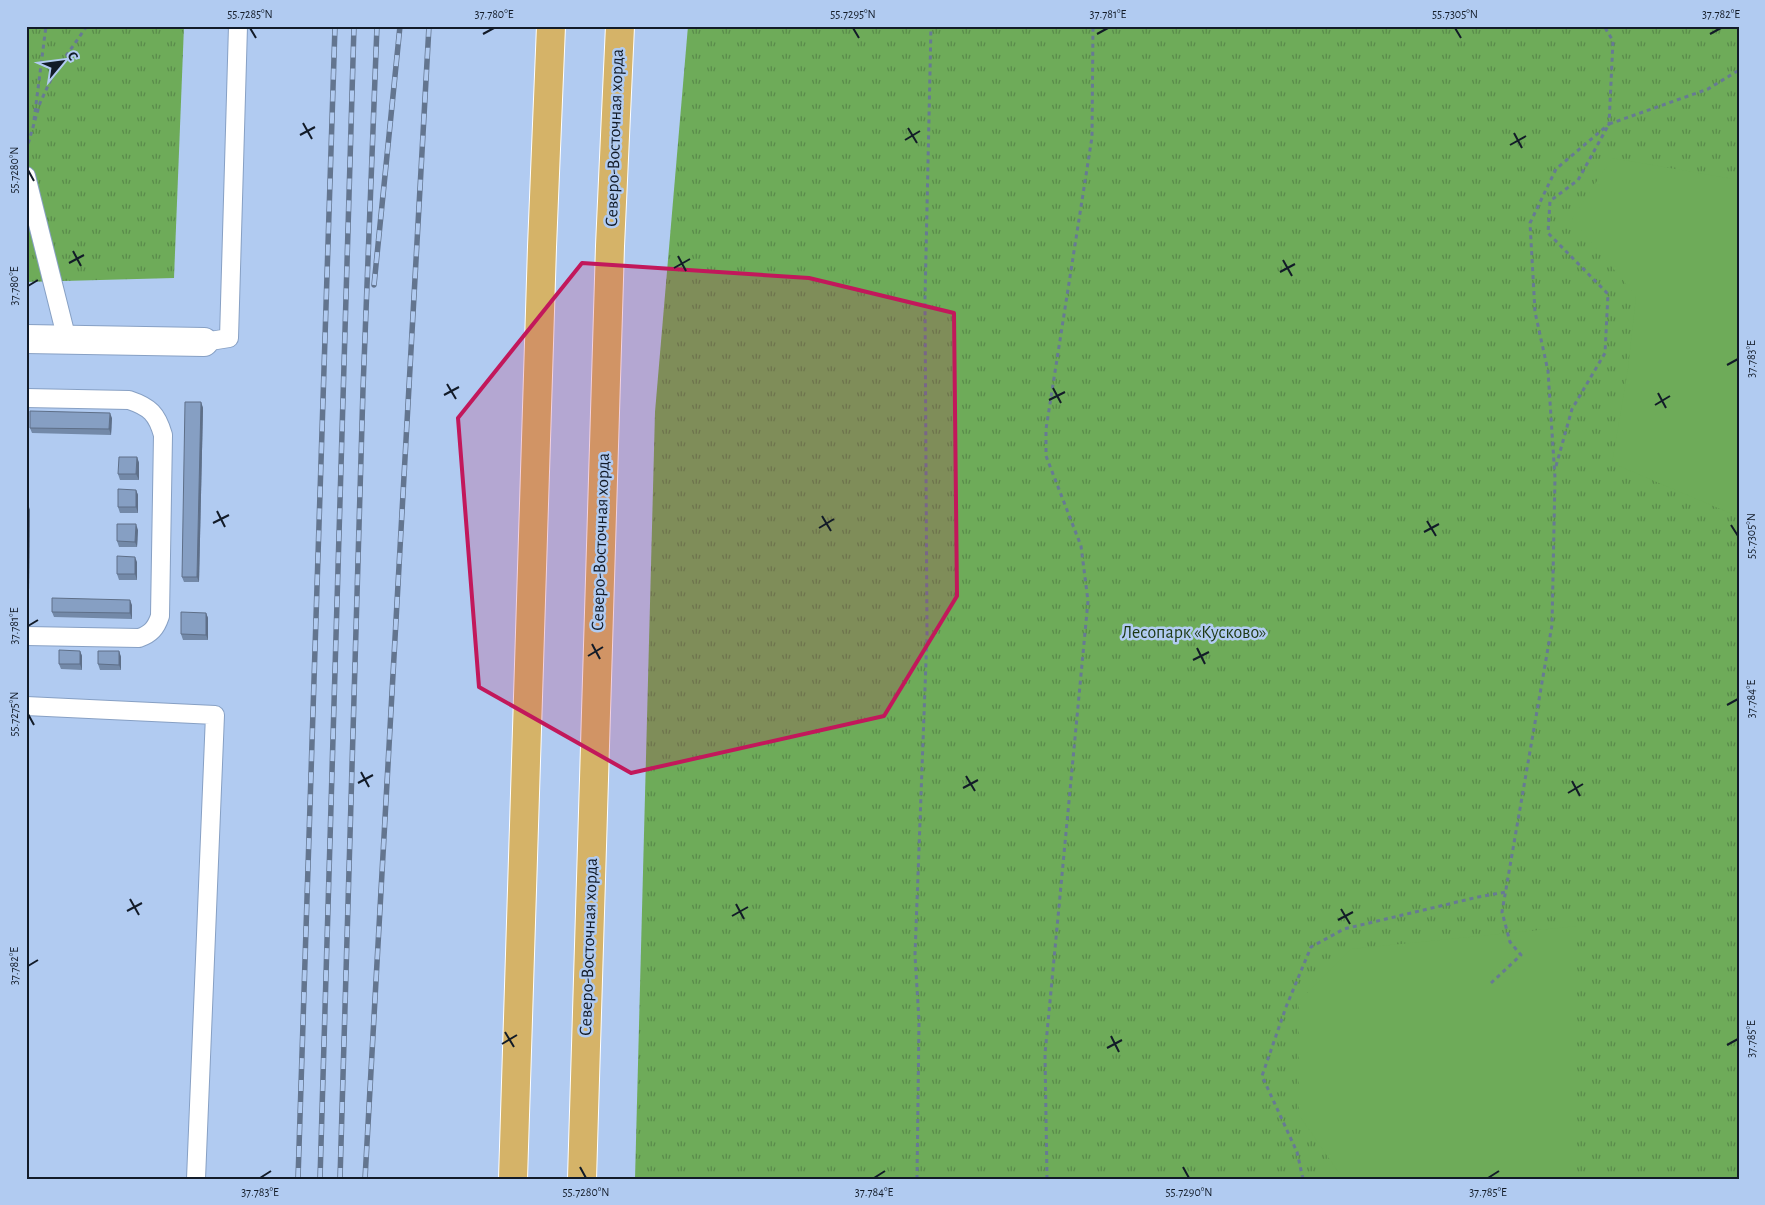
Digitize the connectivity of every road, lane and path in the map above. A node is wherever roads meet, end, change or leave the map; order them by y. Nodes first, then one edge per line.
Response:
1 (46, 26) edge
2 (87, 26) edge
3 (238, 26) edge
4 (551, 26) edge
5 (620, 26) edge
6 (931, 26) edge
7 (1093, 26) edge
8 (1604, 26) edge
9 (1739, 70) edge
10 (1609, 124) junction
11 (32, 133) junction
12 (26, 151) edge
13 (26, 176) edge
14 (26, 339) edge
15 (67, 340) junction
16 (204, 342) joint
17 (26, 398) edge
18 (1555, 469) junction
19 (26, 636) edge
20 (26, 706) edge
21 (1506, 892) junction
22 (1491, 983) dead end
23 (196, 1179) edge
24 (514, 1179) edge
25 (582, 1179) edge
26 (917, 1179) edge
27 (1047, 1179) edge
28 (1303, 1179) edge

1 - 11 path
2 - 11 path
3 - 16 lane
4 - 24 main road
5 - 25 main road, Северо-Восточная хорда
6 - 26 path
7 - 27 path
8 - 10 path
9 - 10 path
10 - 18 path
10 - 18 path
11 - 12 path
13 - 15 lane
14 - 15 street
15 - 16 street
17 - 19 lane
18 - 21 path
20 - 23 lane
21 - 22 path
21 - 28 path

